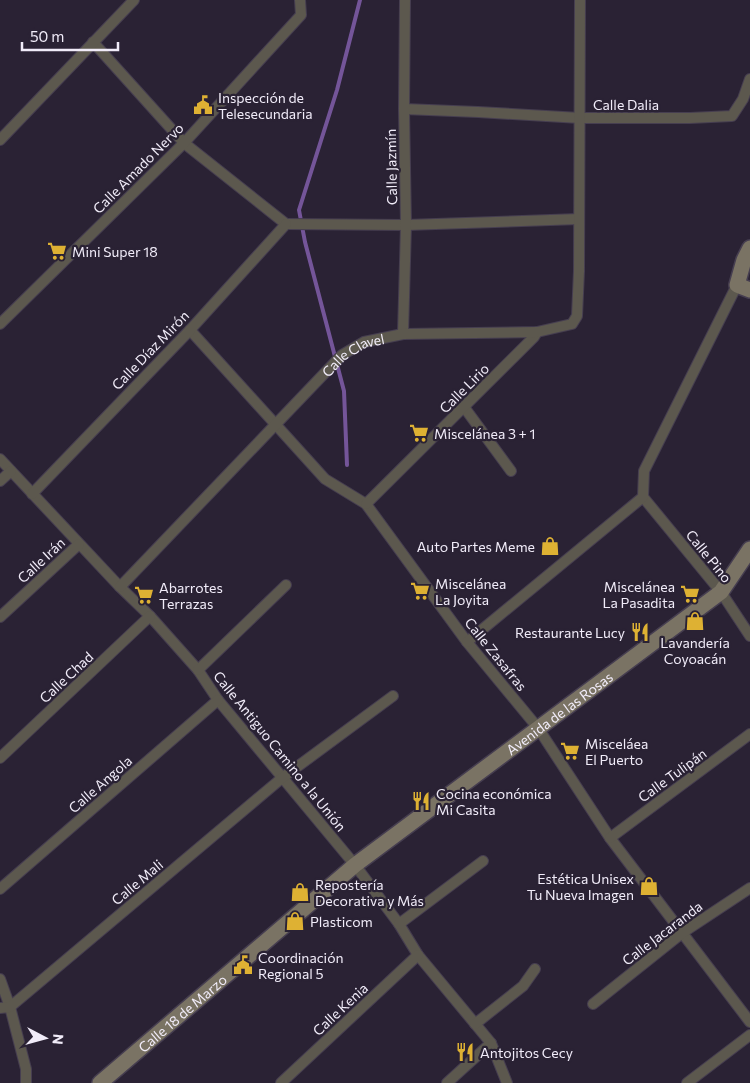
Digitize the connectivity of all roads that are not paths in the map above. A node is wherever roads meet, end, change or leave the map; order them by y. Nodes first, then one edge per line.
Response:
1 (134, 0) edge
2 (300, 0) edge
3 (405, 0) edge
4 (580, 0) edge
5 (93, 42) junction
6 (750, 79) edge
7 (404, 110) junction
8 (580, 118) junction
9 (0, 140) edge
10 (184, 143) junction
11 (579, 219) junction
12 (286, 224) junction
13 (406, 225) junction
14 (750, 248) edge
15 (744, 288) edge
16 (0, 324) edge
17 (190, 330) junction
18 (537, 332) junction
19 (403, 334) junction
20 (464, 407) junction
21 (275, 425) junction
22 (0, 459) edge
23 (11, 471) junction
24 (511, 471) dead end
25 (0, 481) edge
26 (32, 494) junction
27 (643, 497) junction
28 (366, 504) junction
29 (79, 544) junction
30 (750, 549) edge
31 (286, 586) dead end
32 (120, 587) junction
33 (721, 592) junction
34 (150, 616) junction
35 (0, 617) edge
36 (750, 636) edge
37 (467, 642) junction
38 (198, 670) junction
39 (393, 696) dead end
40 (218, 700) junction
41 (538, 728) junction
42 (750, 734) edge
43 (0, 758) edge
44 (282, 778) junction
45 (610, 838) junction
46 (483, 861) dead end
47 (355, 865) junction
48 (750, 888) edge
49 (0, 889) edge
50 (399, 924) junction
51 (682, 933) junction
52 (418, 955) junction
53 (535, 969) dead end
54 (0, 979) edge
55 (593, 1004) dead end
56 (5, 1007) edge
57 (750, 1022) edge
58 (475, 1024) junction
59 (750, 1035) edge
60 (491, 1043) junction
61 (109, 1080) edge
62 (26, 1083) edge
63 (281, 1083) edge
64 (448, 1083) edge
65 (507, 1083) edge
66 (687, 1083) edge

1 - 5 street
2 - 10 street, Calle Amado Nervo
3 - 7 street, Calle Jazmín
4 - 8 street, Calle Clavel
5 - 9 street
5 - 10 street
6 - 8 street, Calle Dalia
7 - 8 street, Calle Dalia
7 - 13 street, Calle Jazmín
8 - 11 street, Calle Clavel
10 - 12 street
10 - 16 street, Calle Amado Nervo
11 - 13 street
11 - 18 street, Calle Clavel
12 - 13 street
12 - 17 street, Calle Díaz Mirón
13 - 19 street, Calle Jazmín
14 - 15 street
15 - 27 street
17 - 21 street, Calle Zasafras
17 - 26 street, Calle Díaz Mirón
18 - 19 street, Calle Clavel
18 - 20 street, Calle Lirio
19 - 21 street, Calle Clavel
20 - 24 street
20 - 28 street, Calle Lirio
21 - 28 street, Calle Zasafras
21 - 32 street, Calle Clavel
22 - 23 street, Calle Antiguo Camino a la Unión
23 - 25 street
23 - 26 street, Calle Antiguo Camino a la Unión
26 - 29 street, Calle Antiguo Camino a la Unión
27 - 33 street, Calle Pino
27 - 37 street
28 - 37 street, Calle Zasafras
29 - 32 street, Calle Antiguo Camino a la Unión
29 - 35 street, Calle Irán
30 - 33 street, Avenida de las Rosas
31 - 38 street
32 - 34 street, Calle Antiguo Camino a la Unión
33 - 36 street, Calle Pino
33 - 41 street, Avenida de las Rosas
34 - 38 street, Calle Antiguo Camino a la Unión
34 - 43 street, Calle Chad
37 - 41 street, Calle Zasafras
38 - 40 street, Calle Antiguo Camino a la Unión
39 - 44 street
40 - 44 street, Calle Antiguo Camino a la Unión
40 - 49 street, Calle Angola
41 - 45 street, Calle Zasafras
41 - 47 street, Avenida de las Rosas
42 - 45 street, Calle Tulipán
44 - 47 street, Calle Antiguo Camino a la Unión
44 - 56 street, Calle Mali
45 - 51 street, Calle Zasafras
46 - 50 street
47 - 50 street, Calle Antiguo Camino a la Unión
47 - 61 street, Calle 18 de Marzo
48 - 51 street, Calle Jacaranda
50 - 52 street, Calle Antiguo Camino a la Unión
51 - 55 street, Calle Jacaranda
51 - 57 street, Calle Zasafras
52 - 58 street, Calle Antiguo Camino a la Unión
52 - 63 street, Calle Kenia
53 - 58 street
54 - 56 street
56 - 62 street
58 - 60 street, Calle Antiguo Camino a la Unión
59 - 66 street
60 - 64 street
60 - 65 street, Calle Antiguo Camino a la Unión

